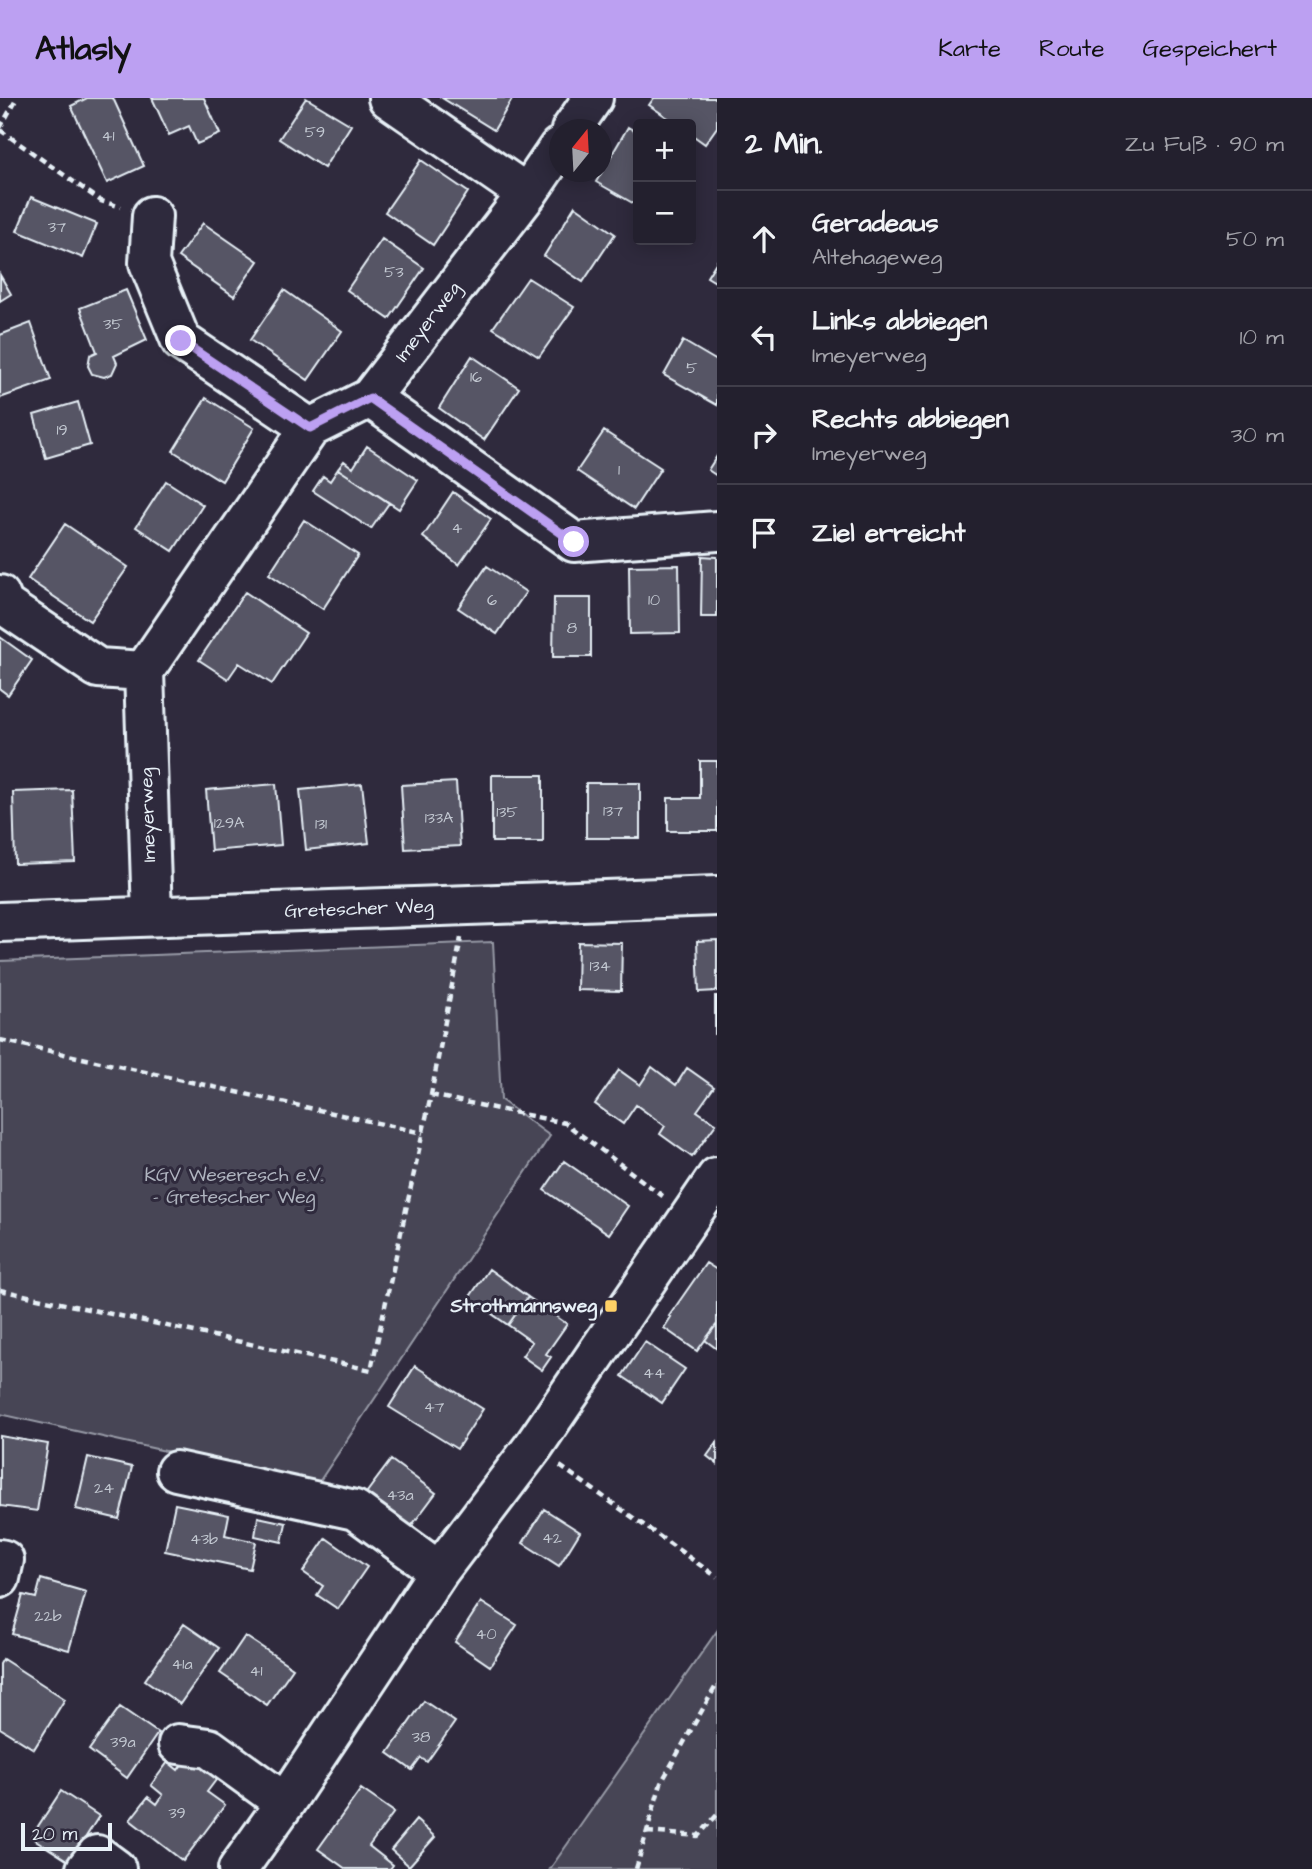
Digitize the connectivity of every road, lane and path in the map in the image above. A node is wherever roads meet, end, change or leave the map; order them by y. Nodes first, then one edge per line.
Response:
1 (17, 98) edge
2 (388, 98) edge
3 (593, 98) edge
4 (579, 119) edge
5 (0, 129) edge
6 (549, 161) edge
7 (527, 194) junction
8 (152, 216) joint
9 (370, 398) junction
10 (310, 428) junction
11 (717, 531) edge
12 (0, 595) edge
13 (144, 671) junction
14 (717, 896) edge
15 (463, 905) junction
16 (152, 916) junction
17 (0, 922) edge
18 (0, 1040) edge
19 (431, 1095) junction
20 (423, 1133) junction
21 (717, 1177) edge
22 (690, 1216) junction
23 (0, 1290) edge
24 (533, 1447) junction
25 (176, 1471) dead end
26 (0, 1559) edge
27 (439, 1571) junction
28 (717, 1577) edge
29 (0, 1578) edge
30 (717, 1684) edge
31 (178, 1744) dead end
32 (285, 1803) junction
33 (717, 1815) edge
34 (647, 1832) junction
35 (86, 1869) edge
36 (116, 1869) edge
37 (238, 1869) edge
38 (636, 1869) edge

1 - 5 path
2 - 7 street
3 - 4 street
5 - 8 path
6 - 7 street, Imeyerweg
7 - 9 street, Imeyerweg
8 - 10 street
9 - 10 street, Imeyerweg
9 - 11 street
10 - 13 street, Imeyerweg
12 - 13 street
13 - 16 street, Imeyerweg
14 - 15 street, Gretescher Weg
15 - 16 street, Gretescher Weg
15 - 19 path
16 - 17 street, Gretescher Weg
18 - 20 path
19 - 20 path
19 - 22 path
20 - 23 path
21 - 22 street
22 - 24 street
24 - 27 street
24 - 28 path
25 - 27 street
26 - 29 street
27 - 32 street
30 - 34 path
31 - 32 street
32 - 37 street
33 - 34 path
34 - 38 path
35 - 36 street

